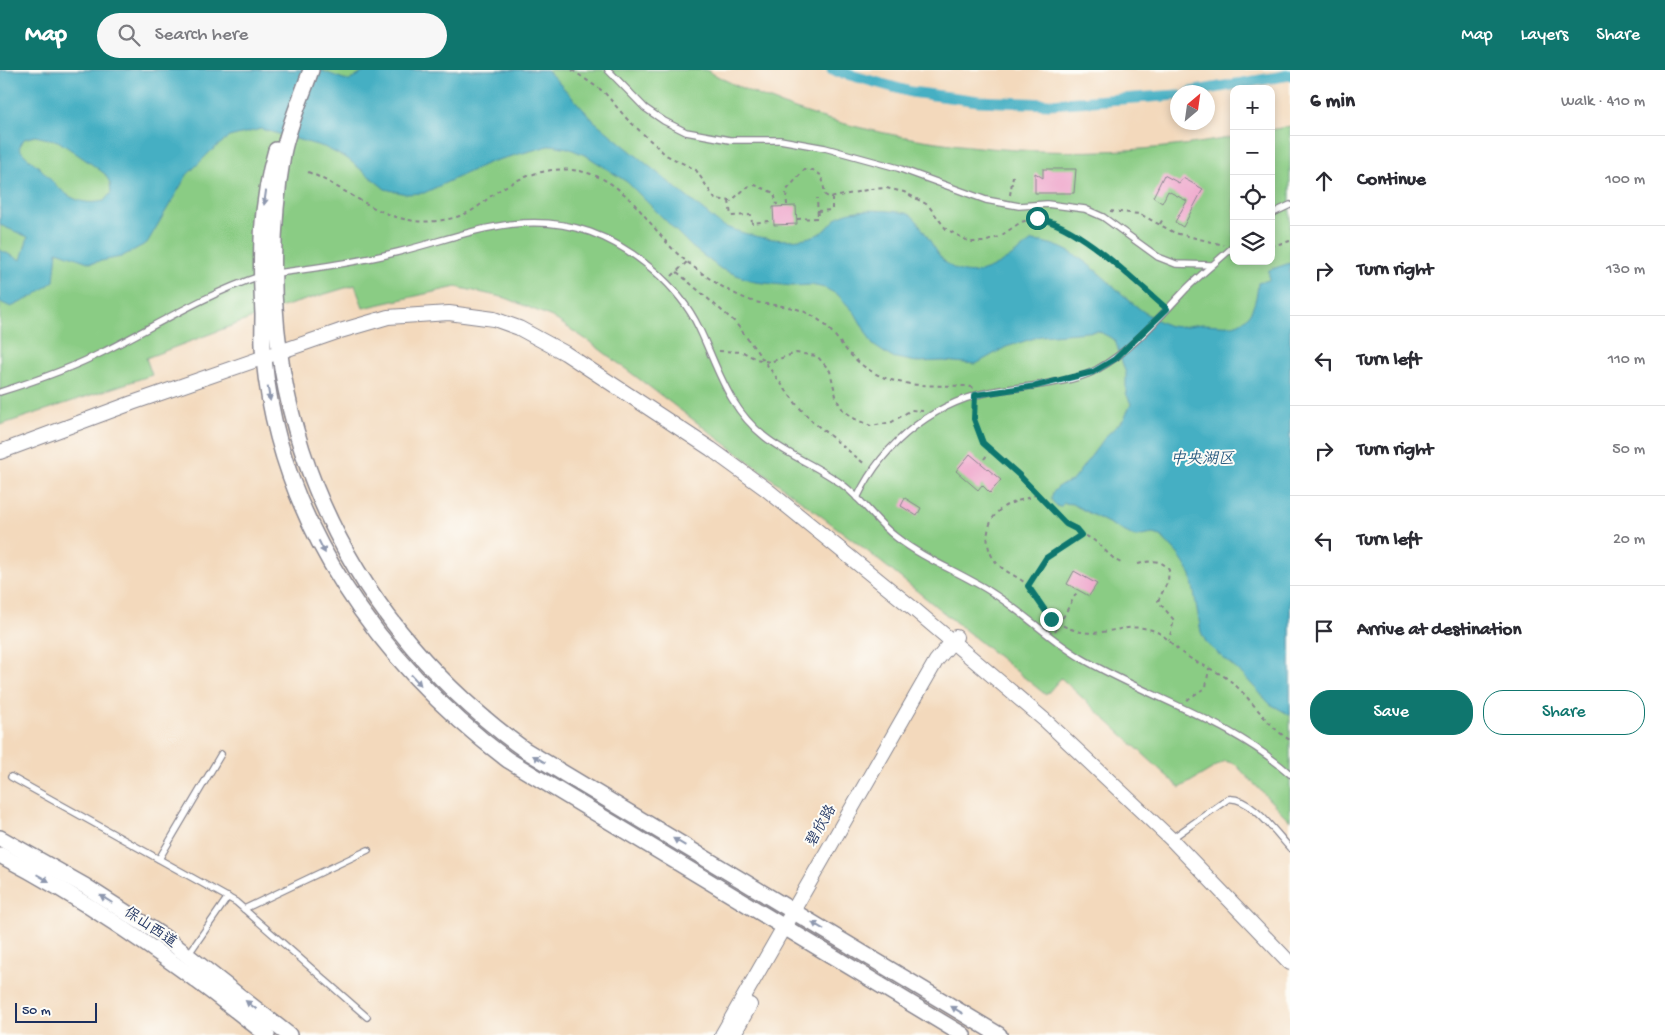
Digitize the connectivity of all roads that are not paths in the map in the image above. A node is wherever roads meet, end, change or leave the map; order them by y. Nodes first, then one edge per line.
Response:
1 (303, 70) edge
2 (311, 70) edge
3 (608, 70) edge
4 (280, 151) junction
5 (1290, 205) edge
6 (1275, 212) edge
7 (1230, 249) edge
8 (1211, 265) junction
9 (266, 275) junction
10 (279, 350) junction
11 (264, 355) junction
12 (0, 392) edge
13 (0, 446) edge
14 (0, 452) edge
15 (857, 498) junction
16 (956, 641) junction
17 (221, 754) dead end
18 (1290, 774) edge
19 (11, 777) dead end
20 (0, 838) edge
21 (1174, 838) junction
22 (1290, 848) edge
23 (368, 850) dead end
24 (0, 855) edge
25 (160, 859) junction
26 (228, 897) junction
27 (244, 908) junction
28 (796, 913) junction
29 (787, 929) junction
30 (1290, 954) edge
31 (184, 961) junction
32 (1290, 963) edge
33 (367, 1018) dead end
34 (267, 1035) edge
35 (289, 1035) edge
36 (722, 1035) edge
37 (733, 1035) edge
38 (963, 1035) edge
39 (999, 1035) edge

1 - 4 main road
2 - 4 main road
3 - 8 lane
4 - 9 main road
5 - 6 lane
7 - 8 lane
8 - 15 lane
9 - 10 main road
9 - 11 main road
9 - 12 lane
9 - 15 lane
10 - 11 street
10 - 16 street
28 -> 10 main road
11 - 13 street
11 - 14 street
11 -> 29 main road
15 - 18 lane
16 - 21 street
16 - 28 street, 碧欣路
17 - 25 lane
19 - 25 lane
31 -> 20 main road, 保山西道
21 - 22 lane
21 - 30 street
21 - 32 street
23 - 27 lane
24 -> 31 main road, 保山西道
25 - 26 lane
26 - 27 lane
26 - 31 lane
27 - 33 lane
28 - 29 street, 碧欣路
39 -> 28 main road
29 - 36 street, 碧欣路
29 - 37 street, 碧欣路
29 - 38 main road
31 - 34 main road, 保山西道
35 -> 31 main road, 保山西道

